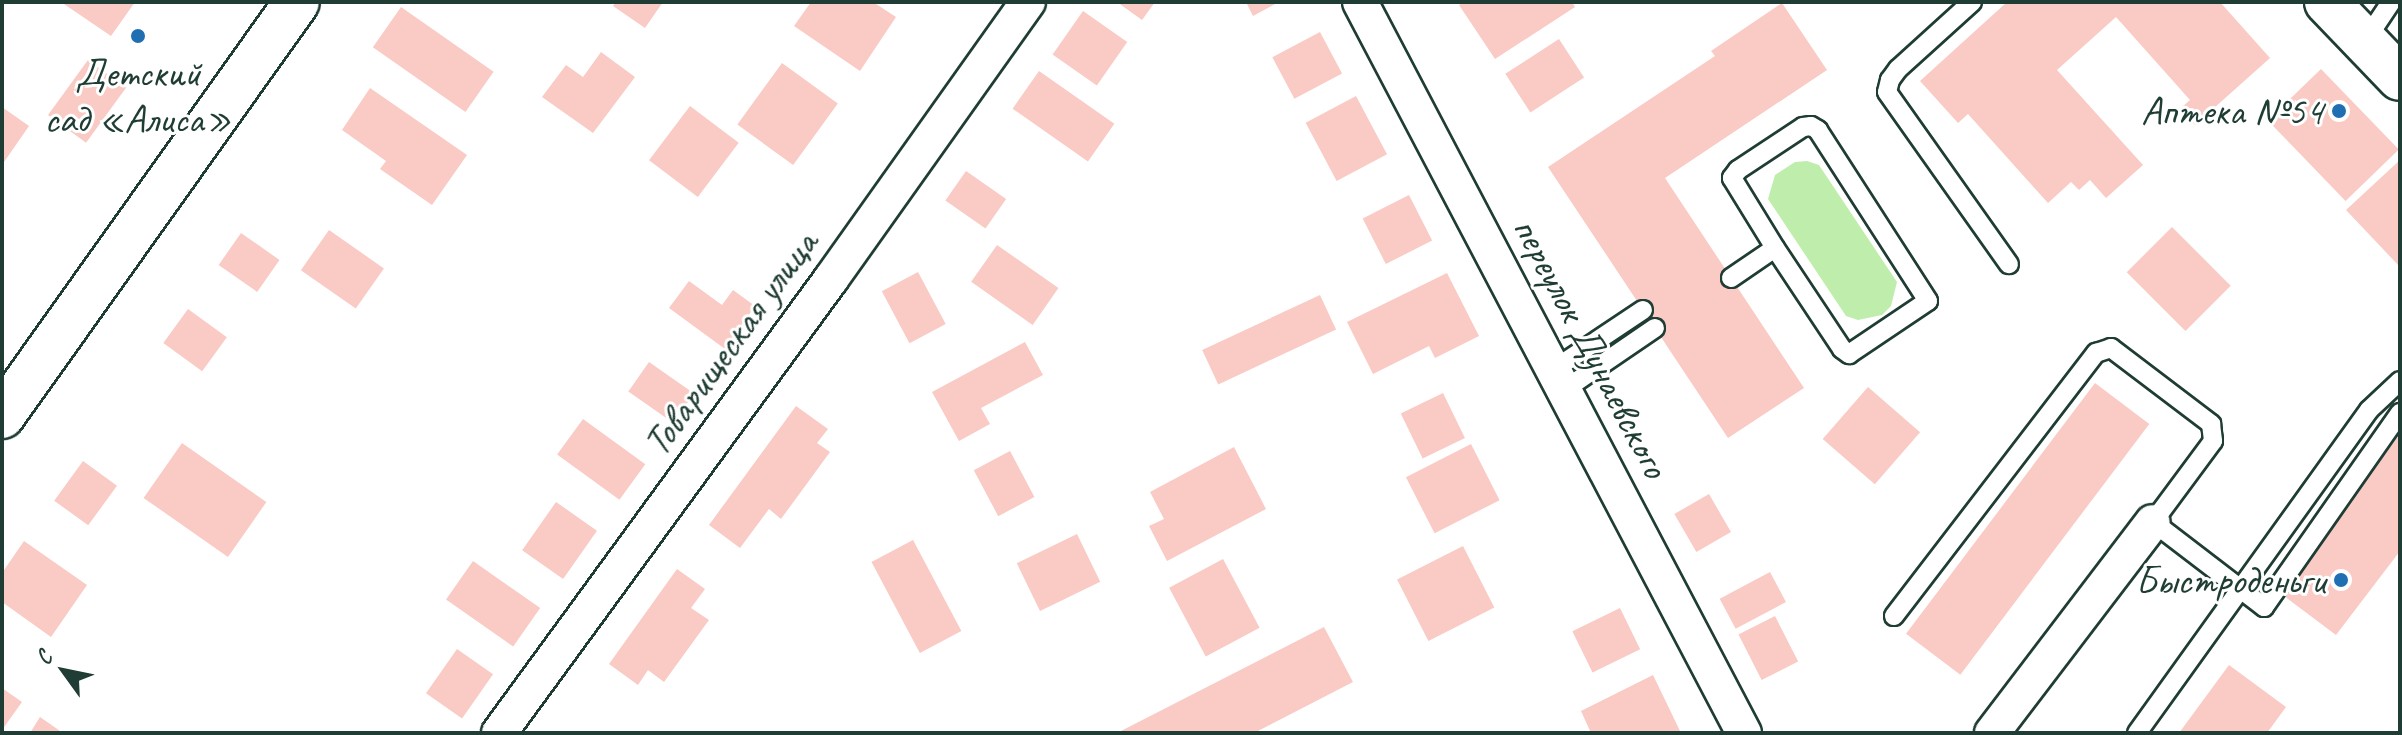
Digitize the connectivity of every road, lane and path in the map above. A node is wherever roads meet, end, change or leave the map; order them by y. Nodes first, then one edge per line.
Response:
1 (297, 2) edge
2 (1028, 2) edge
3 (1360, 2) edge
4 (1972, 2) edge
5 (2327, 2) edge
6 (2391, 2) edge
7 (2365, 41) junction
8 (2400, 78) edge
9 (1775, 248) junction
10 (2009, 264) dead end
11 (1731, 278) dead end
12 (1643, 310) dead end
13 (1655, 328) dead end
14 (1559, 380) junction
15 (2400, 381) edge
16 (2400, 413) edge
17 (2, 416) edge
18 (2153, 522) junction
19 (2241, 590) junction
20 (1894, 616) dead end
21 (499, 733) edge
22 (1744, 733) edge
23 (1992, 733) edge
24 (2137, 733) edge

1 - 17 street
2 - 21 street, Товарищеская улица
3 - 14 street, переулок Дунаевского
4 - 10 lane
5 - 7 street
6 - 7 lane
7 - 8 street
9 - 9 lane
9 - 11 lane
12 - 14 lane
13 - 14 lane
14 - 22 street, переулок Дунаевского
15 - 19 lane
16 - 19 lane
18 - 19 lane
18 - 20 lane
18 - 23 street
19 - 24 lane

